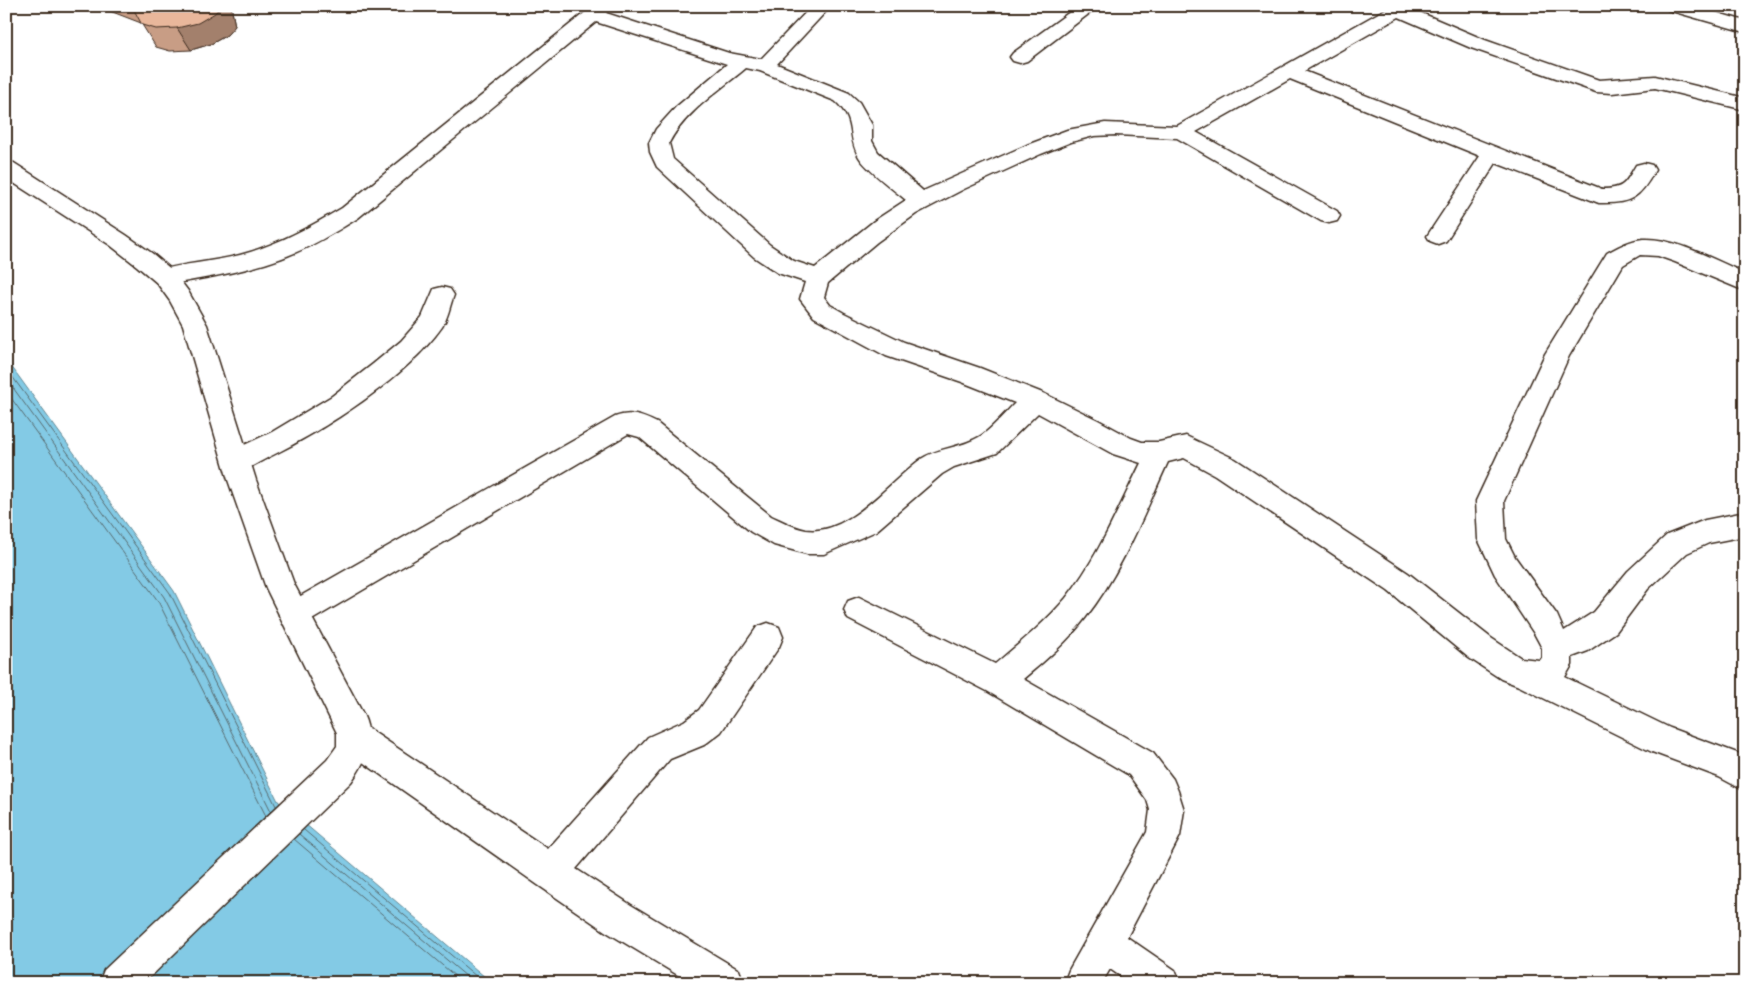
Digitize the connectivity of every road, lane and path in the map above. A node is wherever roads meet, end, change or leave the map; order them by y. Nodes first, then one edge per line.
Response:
1 (822, 6) edge
2 (1090, 6) edge
3 (1674, 6) edge
4 (1402, 8) edge
5 (598, 11) edge
6 (1745, 27) edge
7 (1020, 58) dead end
8 (742, 61) junction
9 (765, 66) junction
10 (1287, 71) junction
11 (1745, 104) edge
12 (1181, 132) junction
13 (1492, 153) junction
14 (6, 168) edge
15 (1644, 170) dead end
16 (921, 201) junction
17 (1329, 216) dead end
18 (1438, 236) dead end
19 (165, 277) junction
20 (819, 278) junction
21 (1745, 283) edge
22 (442, 295) dead end
23 (1034, 401) junction
24 (1159, 453) junction
25 (236, 461) junction
26 (1745, 524) edge
27 (859, 610) dead end
28 (294, 615) junction
29 (768, 637) dead end
30 (1557, 648) junction
31 (1528, 674) junction
32 (998, 681) junction
33 (355, 738) junction
34 (1745, 775) edge
35 (550, 873) junction
36 (1105, 944) junction
37 (117, 983) edge
38 (726, 983) edge
39 (1082, 983) edge
40 (1162, 983) edge

1 - 9 street
2 - 7 street
3 - 6 street
4 - 10 street
4 - 11 street
5 - 8 street
5 - 19 street
8 - 9 street
8 - 20 street
9 - 16 street
10 - 12 street
10 - 13 street
12 - 16 street
12 - 17 street
13 - 15 street
13 - 18 street
14 - 19 street
16 - 20 street
19 - 25 street
20 - 23 street
21 - 30 street
22 - 25 street
23 - 24 street
23 - 28 street
24 - 31 street
24 - 32 street
25 - 28 street
26 - 30 street
27 - 32 street
28 - 33 street
29 - 35 street
30 - 31 street
31 - 34 street
32 - 36 street
33 - 35 street
33 - 37 street
35 - 38 street
36 - 39 street
36 - 40 street

